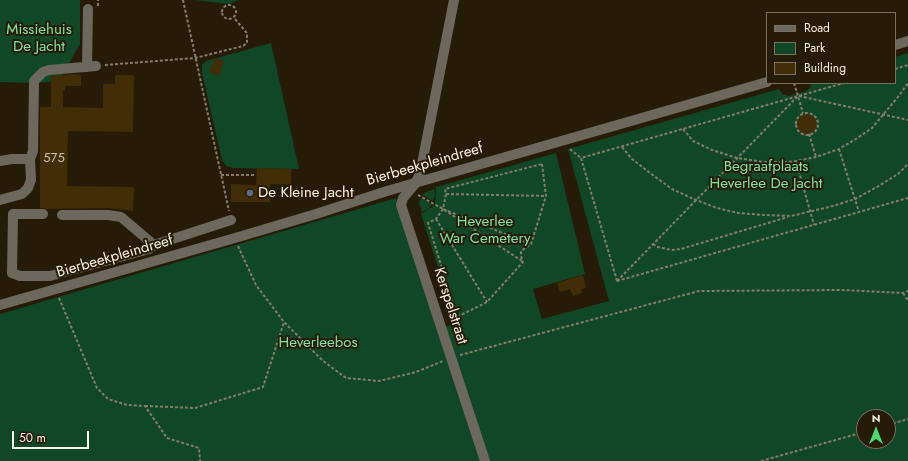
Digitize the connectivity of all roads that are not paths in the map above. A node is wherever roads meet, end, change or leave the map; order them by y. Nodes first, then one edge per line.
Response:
1 (454, 0) edge
2 (88, 9) dead end
3 (908, 41) edge
4 (896, 45) edge
5 (766, 82) edge
6 (30, 159) junction
7 (0, 161) edge
8 (412, 187) junction
9 (0, 200) edge
10 (43, 214) dead end
11 (62, 215) dead end
12 (231, 220) road end
13 (154, 245) junction
14 (0, 305) edge
15 (485, 461) edge

1 - 8 street, Kerspelstraat
2 - 6 street
3 - 4 street
5 - 8 street, Bierbeekpleindreef
6 - 7 street
6 - 9 street
8 - 14 street, Bierbeekpleindreef
8 - 15 street, Kerspelstraat
10 - 13 street
11 - 13 street
12 - 13 street

